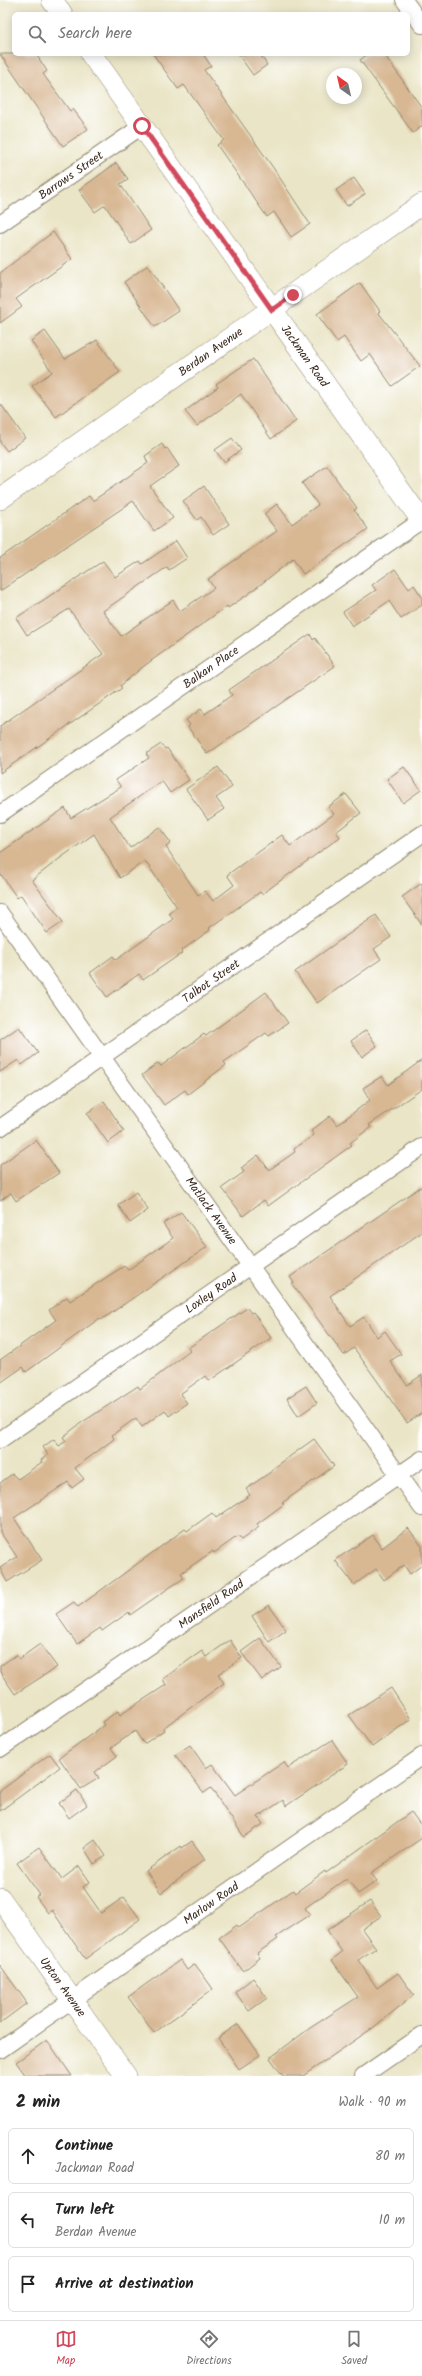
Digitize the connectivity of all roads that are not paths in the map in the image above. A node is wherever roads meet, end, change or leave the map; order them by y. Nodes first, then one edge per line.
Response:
1 (52, 0) edge
2 (404, 0) edge
3 (61, 12) edge
4 (422, 25) edge
5 (92, 56) edge
6 (142, 126) junction
7 (422, 204) edge
8 (0, 224) edge
9 (272, 310) junction
10 (0, 499) edge
11 (422, 521) edge
12 (0, 814) edge
13 (422, 834) edge
14 (0, 913) edge
15 (102, 1057) junction
16 (0, 1128) edge
17 (422, 1146) edge
18 (250, 1266) junction
19 (0, 1440) edge
20 (422, 1459) edge
21 (398, 1475) junction
22 (422, 1508) edge
23 (0, 1749) edge
24 (422, 1756) edge
25 (0, 1898) edge
26 (72, 2000) junction
27 (422, 2035) edge
28 (0, 2050) edge
29 (126, 2076) edge
30 (363, 2076) edge

1 - 3 street
2 - 4 street
5 - 6 street, Jackman Road
6 - 8 street, Barrows Street
6 - 9 street, Jackman Road
7 - 9 street, Berdan Avenue
9 - 10 street, Berdan Avenue
9 - 11 street, Jackman Road
11 - 12 street, Balkan Place
13 - 15 street, Talbot Street
14 - 15 street, Matlack Avenue
15 - 16 street, Talbot Street
15 - 18 street, Matlack Avenue
17 - 18 street, Loxley Road
18 - 19 street, Loxley Road
18 - 21 street, Matlack Avenue
20 - 21 street, Mansfield Road
21 - 22 street, Matlack Avenue
21 - 23 street, Mansfield Road
24 - 26 street, Marlow Road
25 - 26 street, Upton Avenue
26 - 28 street, Marlow Road
26 - 29 street, Upton Avenue
27 - 30 street

